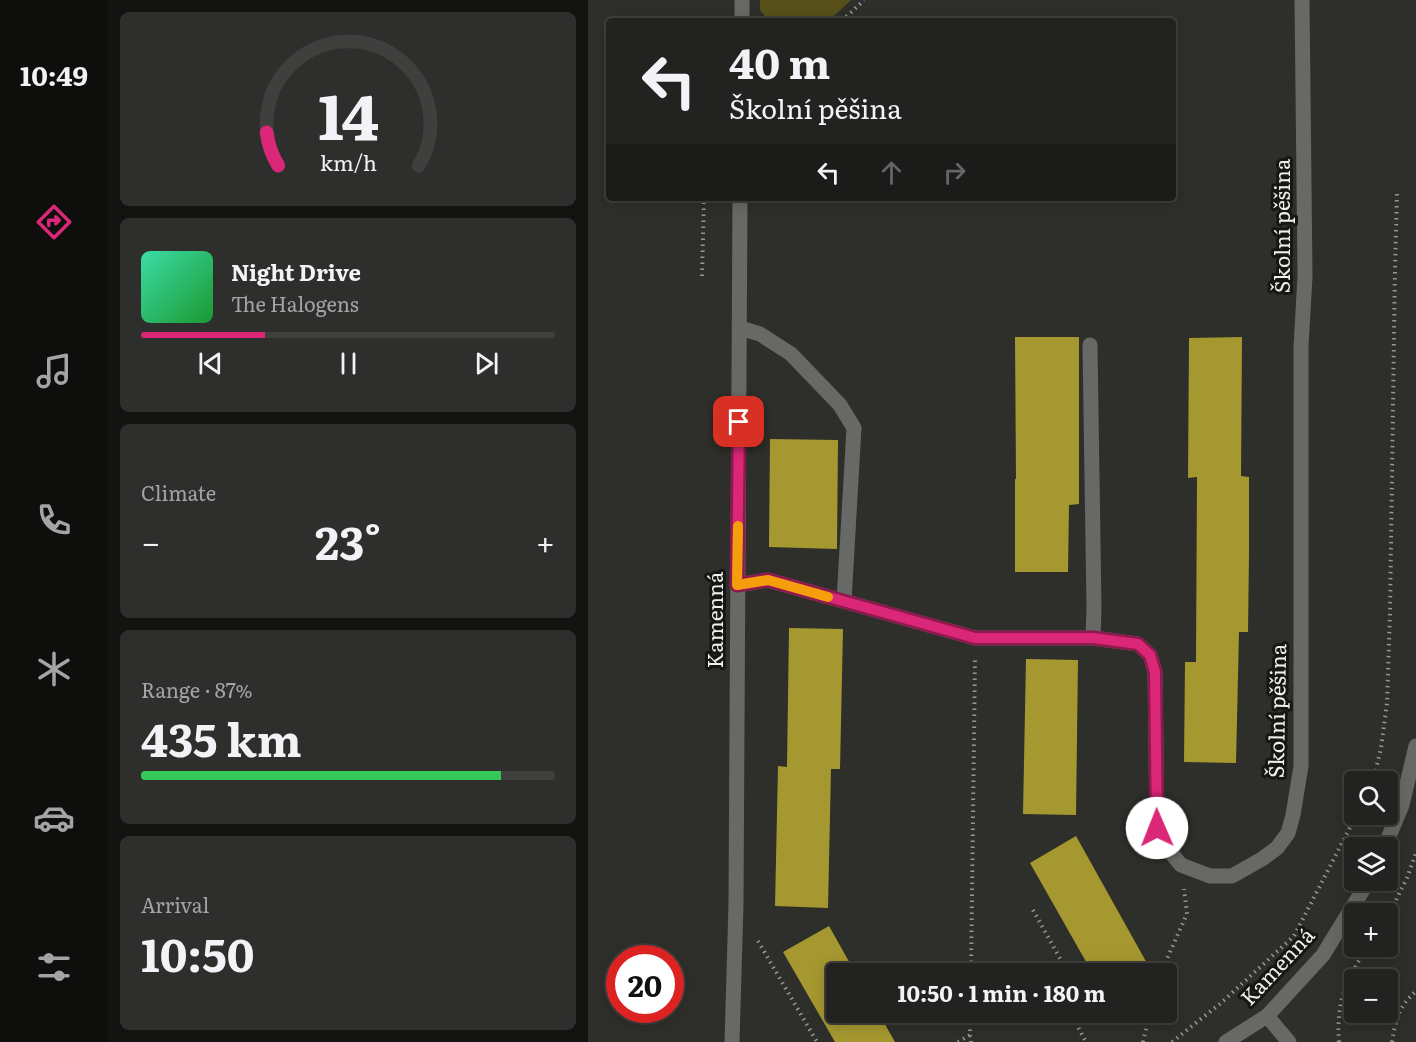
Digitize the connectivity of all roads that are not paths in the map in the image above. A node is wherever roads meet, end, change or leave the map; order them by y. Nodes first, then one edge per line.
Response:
1 (742, 0) edge
2 (1302, 0) edge
3 (741, 18) edge
4 (740, 201) edge
5 (740, 328) junction
6 (1090, 345) dead end
7 (737, 585) junction
8 (844, 601) junction
9 (1093, 638) junction
10 (1416, 746) edge
11 (1389, 837) edge
12 (1362, 891) edge
13 (1267, 1016) junction
14 (732, 1042) edge
15 (1226, 1042) edge
16 (1289, 1042) edge

1 - 3 street
2 - 9 street, Školní pěšina
4 - 5 street, Kamenná
5 - 7 street, Kamenná
5 - 8 street
6 - 9 street
7 - 8 street
7 - 14 street, Kamenná
8 - 9 street
10 - 11 street
12 - 13 street, Kamenná
13 - 15 street, Kamenná
13 - 16 street

